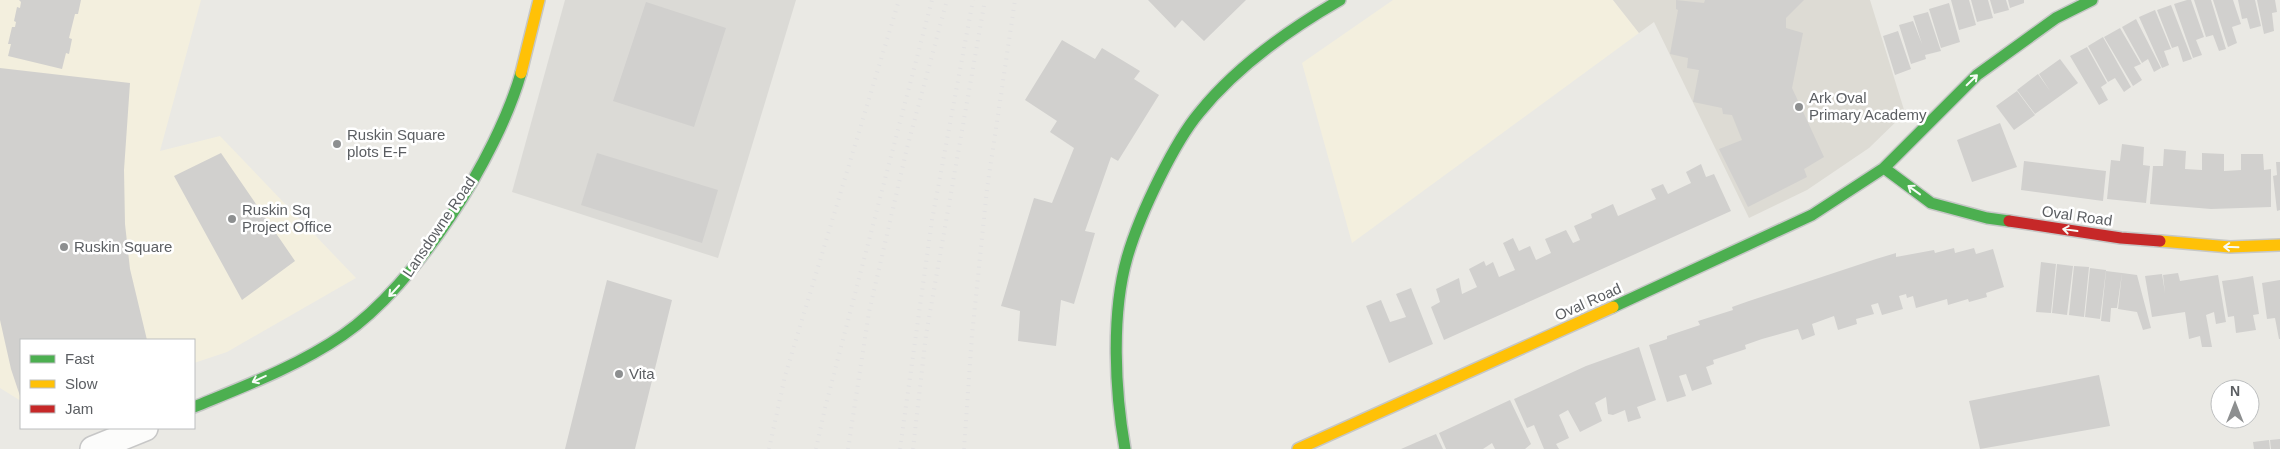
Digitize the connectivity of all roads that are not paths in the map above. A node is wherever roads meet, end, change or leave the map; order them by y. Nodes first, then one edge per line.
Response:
1 (539, 0) edge
2 (1340, 0) edge
3 (2092, 0) edge
4 (1884, 168) junction
5 (2280, 245) edge
6 (195, 407) edge
7 (143, 429) edge
8 (93, 449) edge
9 (1125, 449) edge
10 (1298, 449) edge

1 -> 6 street, Lansdowne Road
2 - 9 street
4 -> 3 street, Oval Road
5 -> 4 street, Oval Road
4 - 10 street, Oval Road
7 - 8 street

